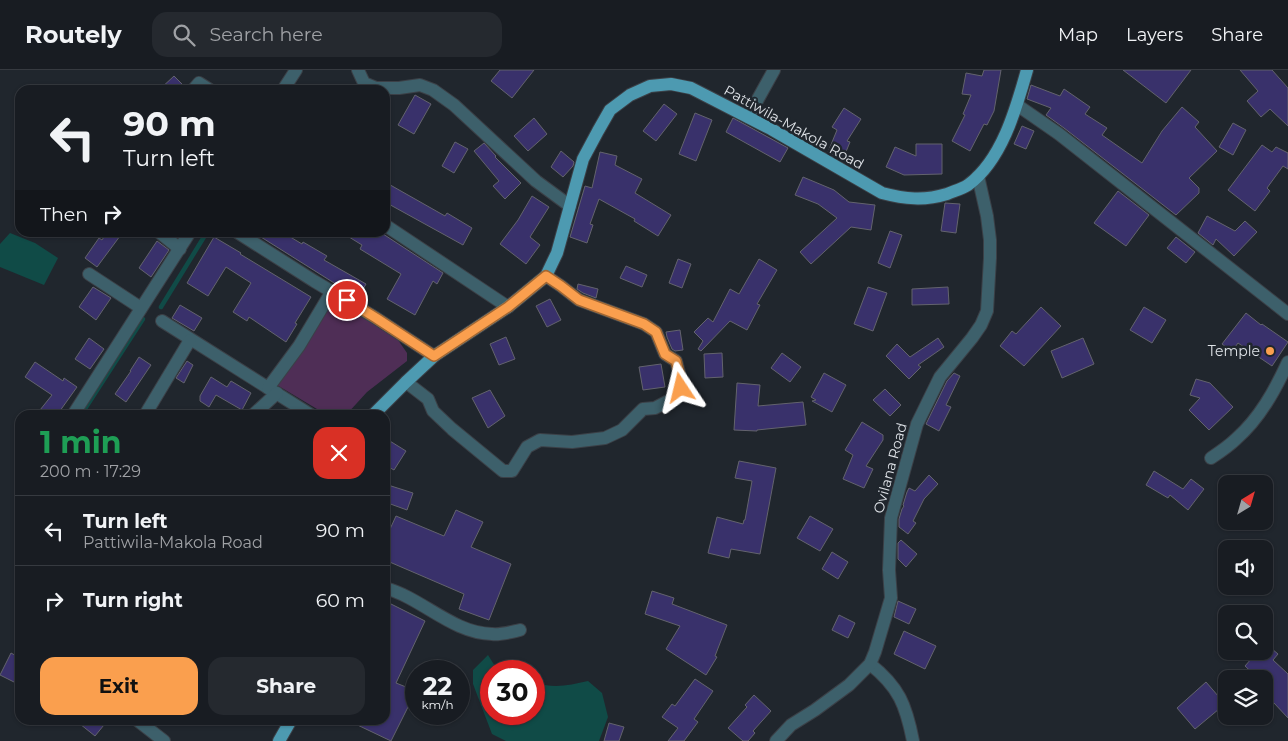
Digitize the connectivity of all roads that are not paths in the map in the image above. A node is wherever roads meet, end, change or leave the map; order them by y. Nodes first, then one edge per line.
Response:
1 (296, 70) edge
2 (358, 70) edge
3 (774, 70) edge
4 (1027, 70) edge
5 (286, 85) edge
6 (362, 85) edge
7 (390, 88) edge
8 (1017, 105) junction
9 (748, 117) junction
10 (978, 176) junction
11 (570, 206) junction
12 (390, 228) edge
13 (166, 237) edge
14 (187, 237) edge
15 (245, 237) edge
16 (180, 248) junction
17 (89, 274) dead end
18 (546, 276) junction
19 (332, 291) junction
20 (508, 307) junction
21 (141, 308) junction
22 (1288, 314) edge
23 (162, 321) dead end
24 (190, 340) junction
25 (434, 356) junction
26 (1288, 362) edge
27 (406, 382) junction
28 (272, 391) junction
29 (76, 410) edge
30 (148, 410) edge
31 (257, 410) edge
32 (303, 410) edge
33 (377, 410) edge
34 (1211, 458) dead end
35 (390, 590) edge
36 (520, 630) dead end
37 (870, 664) junction
38 (143, 725) edge
39 (289, 725) edge
40 (164, 741) edge
41 (279, 741) edge
42 (776, 741) edge
43 (913, 741) edge

1 - 5 street
2 - 6 street
3 - 9 street
4 - 8 main road, Pattiwila-Makola Road
7 - 11 street
8 - 10 main road, Pattiwila-Makola Road
8 - 22 street
9 - 10 main road, Pattiwila-Makola Road
9 - 11 main road, Pattiwila-Makola Road
10 - 37 street, Ovilana Road
11 - 18 main road, Pattiwila-Makola Road
12 - 20 street
13 - 16 street
14 - 16 street
15 - 19 street
16 - 21 street
17 - 21 street
18 - 20 main road, Pattiwila-Makola Road
18 - 27 street
19 - 25 street
19 - 28 street
20 - 25 main road, Pattiwila-Makola Road
21 - 29 street
23 - 24 street
24 - 28 street
24 - 30 street
25 - 27 main road, Pattiwila-Makola Road
26 - 34 street
27 - 33 main road, Pattiwila-Makola Road
28 - 31 street
28 - 32 street
35 - 36 street
37 - 42 street, Ovilana Road
37 - 43 street
38 - 40 street
39 - 41 main road

